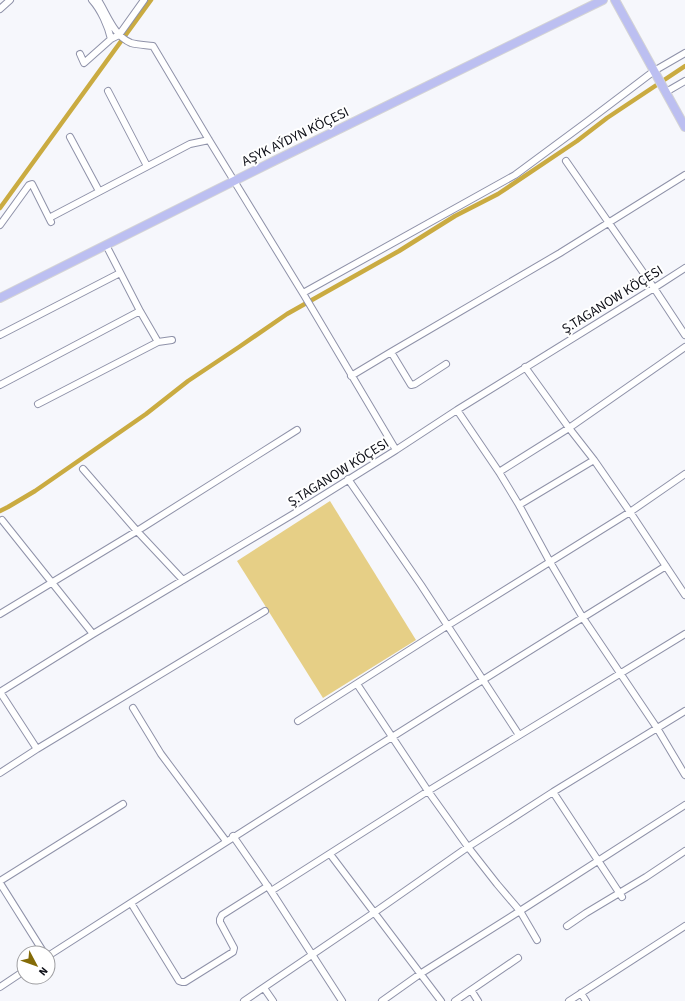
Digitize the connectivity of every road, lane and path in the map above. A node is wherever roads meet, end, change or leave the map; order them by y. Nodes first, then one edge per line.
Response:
1 (10, 0) edge
2 (92, 0) edge
3 (98, 0) edge
4 (144, 0) edge
5 (603, 0) edge
6 (615, 0) edge
7 (0, 9) edge
8 (119, 35) junction
9 (111, 39) junction
10 (685, 53) edge
11 (80, 54) dead end
12 (654, 71) junction
13 (685, 81) edge
14 (108, 91) dead end
15 (665, 92) junction
16 (685, 127) edge
17 (70, 137) dead end
18 (209, 140) junction
19 (566, 161) dead end
20 (147, 166) junction
21 (685, 175) edge
22 (235, 181) junction
23 (99, 191) junction
24 (609, 223) junction
25 (0, 225) edge
26 (106, 245) junction
27 (685, 268) edge
28 (120, 273) junction
29 (654, 288) junction
30 (304, 294) junction
31 (0, 298) edge
32 (140, 312) junction
33 (0, 335) edge
34 (685, 335) edge
35 (172, 340) dead end
36 (158, 342) junction
37 (685, 347) edge
38 (391, 352) junction
39 (446, 364) dead end
40 (525, 367) junction
41 (351, 376) junction
42 (0, 385) edge
43 (38, 404) dead end
44 (457, 410) junction
45 (569, 428) junction
46 (297, 430) dead end
47 (396, 450) junction
48 (594, 460) junction
49 (83, 469) dead end
50 (499, 472) junction
51 (685, 474) edge
52 (348, 479) junction
53 (518, 505) junction
54 (630, 512) junction
55 (2, 520) dead end
56 (137, 531) junction
57 (550, 562) junction
58 (666, 566) junction
59 (183, 580) junction
60 (52, 582) junction
61 (685, 595) edge
62 (265, 611) dead end
63 (0, 614) edge
64 (583, 618) junction
65 (447, 626) junction
66 (93, 634) junction
67 (685, 634) edge
68 (620, 673) junction
69 (483, 679) junction
70 (357, 684) junction
71 (0, 692) edge
72 (133, 708) dead end
73 (685, 711) edge
74 (298, 721) dead end
75 (657, 728) junction
76 (519, 735) junction
77 (392, 737) junction
78 (37, 749) junction
79 (0, 773) edge
80 (685, 775) edge
81 (428, 791) junction
82 (553, 792) junction
83 (122, 804) dead end
84 (685, 805) edge
85 (234, 836) junction
86 (226, 841) junction
87 (468, 847) junction
88 (685, 851) edge
89 (330, 854) junction
90 (598, 861) junction
91 (0, 882) edge
92 (270, 889) junction
93 (620, 895) junction
94 (131, 902) junction
95 (520, 911) junction
96 (375, 912) junction
97 (567, 926) dead end
98 (685, 926) edge
99 (537, 940) dead end
100 (39, 945) edge
101 (56, 951) edge
102 (312, 955) junction
103 (518, 958) dead end
104 (420, 974) junction
105 (16, 977) edge
106 (0, 987) edge
107 (264, 988) junction
108 (471, 990) junction
109 (581, 993) junction
110 (244, 1001) edge
111 (273, 1001) edge
112 (342, 1001) edge
113 (382, 1001) edge
114 (441, 1001) edge
115 (455, 1001) edge
116 (478, 1001) edge
117 (569, 1001) edge
118 (586, 1001) edge

1 - 7 street
2 - 9 street
3 - 8 street
4 - 8 street
5 - 22 main road, AŞYK AÝDYN KÖÇESI
6 - 12 main road
8 - 9 street
8 - 18 street
9 - 11 street
10 - 12 street
12 - 15 main road
12 - 30 street
13 - 15 street
14 - 20 street
15 - 16 main road
17 - 23 street
18 - 20 street
18 - 22 street
19 - 24 street
20 - 23 street
21 - 24 street
22 - 26 main road, AŞYK AÝDYN KÖÇESI
22 - 30 street
23 - 25 street
24 - 29 street
24 - 38 street
26 - 28 street
26 - 31 main road, AŞYK AÝDYN KÖÇESI
27 - 29 street, Ş.TAGANOW KÖÇESI
28 - 32 street
28 - 33 street
29 - 34 street
29 - 40 street, Ş.TAGANOW KÖÇESI
30 - 41 street
32 - 36 street
32 - 42 street
35 - 36 street
36 - 43 street
37 - 45 street
38 - 39 street
38 - 41 street
40 - 44 street, Ş.TAGANOW KÖÇESI
40 - 45 street
41 - 47 street
44 - 47 street, Ş.TAGANOW KÖÇESI
44 - 50 street
45 - 48 street
45 - 50 street
46 - 56 street
47 - 52 street, Ş.TAGANOW KÖÇESI
48 - 53 street
48 - 54 street
49 - 56 street
50 - 53 street
51 - 54 street
52 - 59 street, Ş.TAGANOW KÖÇESI
52 - 65 street
53 - 57 street
54 - 57 street
54 - 58 street
55 - 60 street
56 - 59 street
56 - 60 street
57 - 64 street
57 - 65 street
58 - 61 street
58 - 64 street
59 - 66 street, Ş.TAGANOW KÖÇESI
60 - 63 street
60 - 66 street
62 - 78 street
64 - 68 street
64 - 69 street
65 - 69 street
65 - 70 street
66 - 71 street, Ş.TAGANOW KÖÇESI
67 - 68 street
68 - 75 street
68 - 76 street
69 - 76 street
69 - 77 street
70 - 74 street
70 - 77 street
71 - 78 street
72 - 86 street
73 - 75 street
75 - 80 street
75 - 82 street
76 - 81 street
77 - 81 street
77 - 85 street
78 - 79 street
81 - 87 street
81 - 89 street
82 - 87 street
82 - 90 street
83 - 91 street
84 - 90 street
85 - 86 street
85 - 92 street
86 - 94 street
87 - 95 street
87 - 96 street
88 - 93 street
89 - 92 street
89 - 96 street
90 - 93 street
90 - 95 street
91 - 100 street
92 - 94 street
92 - 102 street
93 - 97 street
94 - 101 street
95 - 99 street
95 - 104 street
96 - 102 street
96 - 104 street
98 - 109 street
102 - 107 street
102 - 112 street
103 - 108 street
104 - 113 street
104 - 114 street
105 - 106 street
107 - 110 street
107 - 111 street
108 - 115 street
108 - 116 street
109 - 117 street
109 - 118 street

